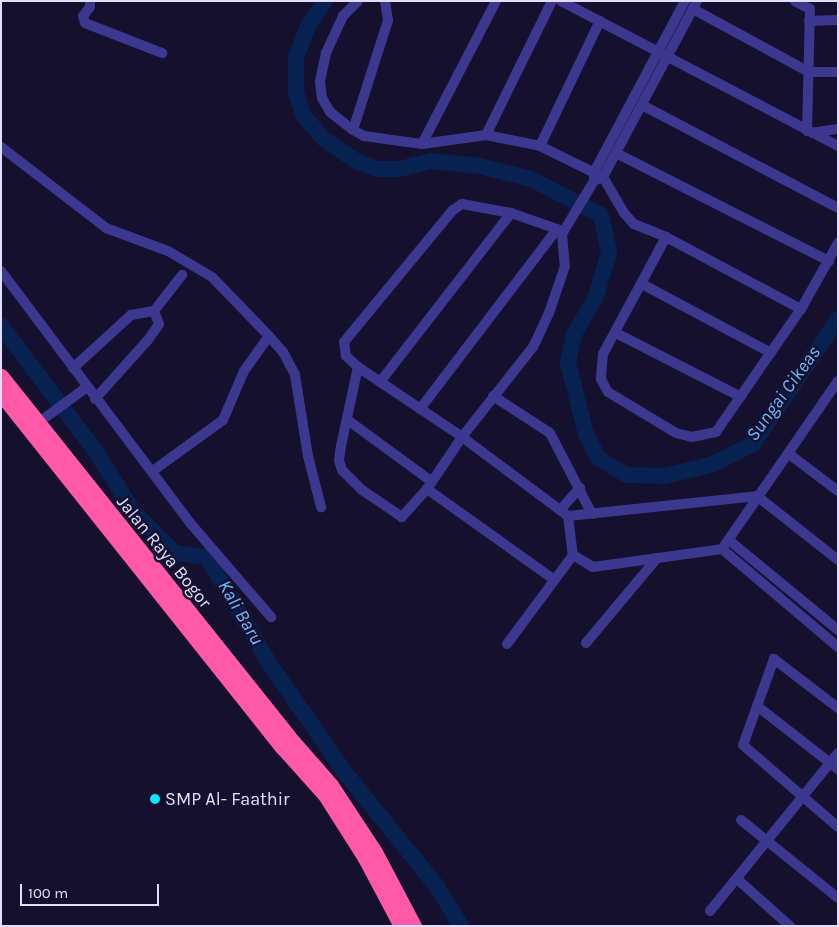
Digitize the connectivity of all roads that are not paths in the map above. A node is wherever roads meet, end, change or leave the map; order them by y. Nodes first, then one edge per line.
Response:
1 (90, 1) edge
2 (358, 1) edge
3 (385, 1) edge
4 (496, 1) edge
5 (552, 1) edge
6 (561, 1) edge
7 (795, 1) edge
8 (687, 4) edge
9 (812, 5) edge
10 (809, 20) junction
11 (838, 20) edge
12 (600, 21) junction
13 (162, 53) dead end
14 (663, 54) junction
15 (809, 72) junction
16 (838, 72) edge
17 (642, 105) junction
18 (838, 129) edge
19 (353, 130) junction
20 (810, 132) junction
21 (486, 135) junction
22 (422, 144) junction
23 (540, 146) junction
24 (838, 146) edge
25 (1, 147) edge
26 (616, 153) junction
27 (597, 177) junction
28 (838, 208) edge
29 (511, 213) junction
30 (560, 231) junction
31 (666, 237) junction
32 (838, 243) edge
33 (829, 261) junction
34 (1, 271) edge
35 (182, 275) dead end
36 (642, 284) junction
37 (800, 308) junction
38 (154, 311) junction
39 (616, 333) junction
40 (269, 336) junction
41 (770, 353) junction
42 (358, 367) junction
43 (73, 368) junction
44 (1, 376) edge
45 (838, 381) edge
46 (380, 382) junction
47 (87, 387) junction
48 (1, 394) edge
49 (494, 396) junction
50 (741, 397) junction
51 (95, 399) junction
52 (420, 409) junction
53 (349, 422) junction
54 (38, 423) junction
55 (462, 436) junction
56 (789, 454) junction
57 (154, 470) junction
58 (429, 485) junction
59 (580, 488) junction
60 (838, 491) edge
61 (757, 496) junction
62 (321, 507) dead end
63 (564, 513) junction
64 (592, 514) junction
65 (730, 540) junction
66 (722, 550) junction
67 (573, 555) junction
68 (657, 558) junction
69 (838, 560) edge
70 (553, 579) junction
71 (271, 617) dead end
72 (838, 630) edge
73 (507, 644) dead end
74 (586, 644) dead end
75 (838, 647) edge
76 (757, 706) junction
77 (838, 708) edge
78 (838, 753) edge
79 (834, 765) edge
80 (803, 797) junction
81 (741, 820) dead end
82 (838, 826) edge
83 (768, 839) junction
84 (737, 879) junction
85 (838, 898) edge
86 (710, 911) dead end
87 (401, 926) edge
88 (414, 926) edge
89 (790, 926) edge

1 - 13 street
2 - 19 street
3 - 19 street
4 - 22 street
5 - 21 street
6 - 12 street
7 - 9 street
8 - 14 street
8 - 15 street
9 - 10 street
10 - 11 street
10 - 15 street
12 - 14 street
12 - 23 street
14 - 17 street
14 - 20 street
14 - 27 street
15 - 16 street
15 - 20 street
17 - 26 street
17 - 28 street
18 - 20 street
19 - 22 street
20 - 24 street
21 - 22 street
21 - 23 street
23 - 27 street
25 - 40 street
26 - 27 street
26 - 33 street
27 - 30 street
27 - 31 street
29 - 30 street
29 - 42 street
29 - 46 street
30 - 49 street
30 - 52 street
31 - 36 street
31 - 37 street
32 - 33 street
33 - 37 street
34 - 43 street
35 - 38 street
36 - 39 street
36 - 41 street
37 - 41 street
38 - 43 street
38 - 51 street
39 - 50 street
39 - 50 street
40 - 57 street
40 - 62 street
41 - 50 street
42 - 46 street
42 - 53 street
43 - 47 street
44 - 54 highway, Jalan Raya Bogor
45 - 56 street
46 - 52 street
47 - 51 street
47 - 54 street
48 - 87 highway, Jalan Raya Bogor
49 - 55 street
49 - 59 street
51 - 57 street
52 - 55 street
53 - 58 street
53 - 58 street
54 - 88 highway, Jalan Raya Bogor
55 - 58 street
55 - 63 street
56 - 60 street
56 - 61 street
57 - 71 street
58 - 70 street
59 - 63 street
59 - 64 street
61 - 64 street
61 - 65 street
61 - 69 street
63 - 64 street
63 - 67 street
65 - 66 street
65 - 72 street
66 - 68 street
66 - 75 street
67 - 68 street
67 - 70 street
68 - 74 street
70 - 73 street
76 - 77 street
76 - 79 street
76 - 80 street
78 - 79 street
79 - 80 street
80 - 82 street
80 - 83 street
81 - 83 street
83 - 84 street
83 - 85 street
84 - 86 street
84 - 89 street

